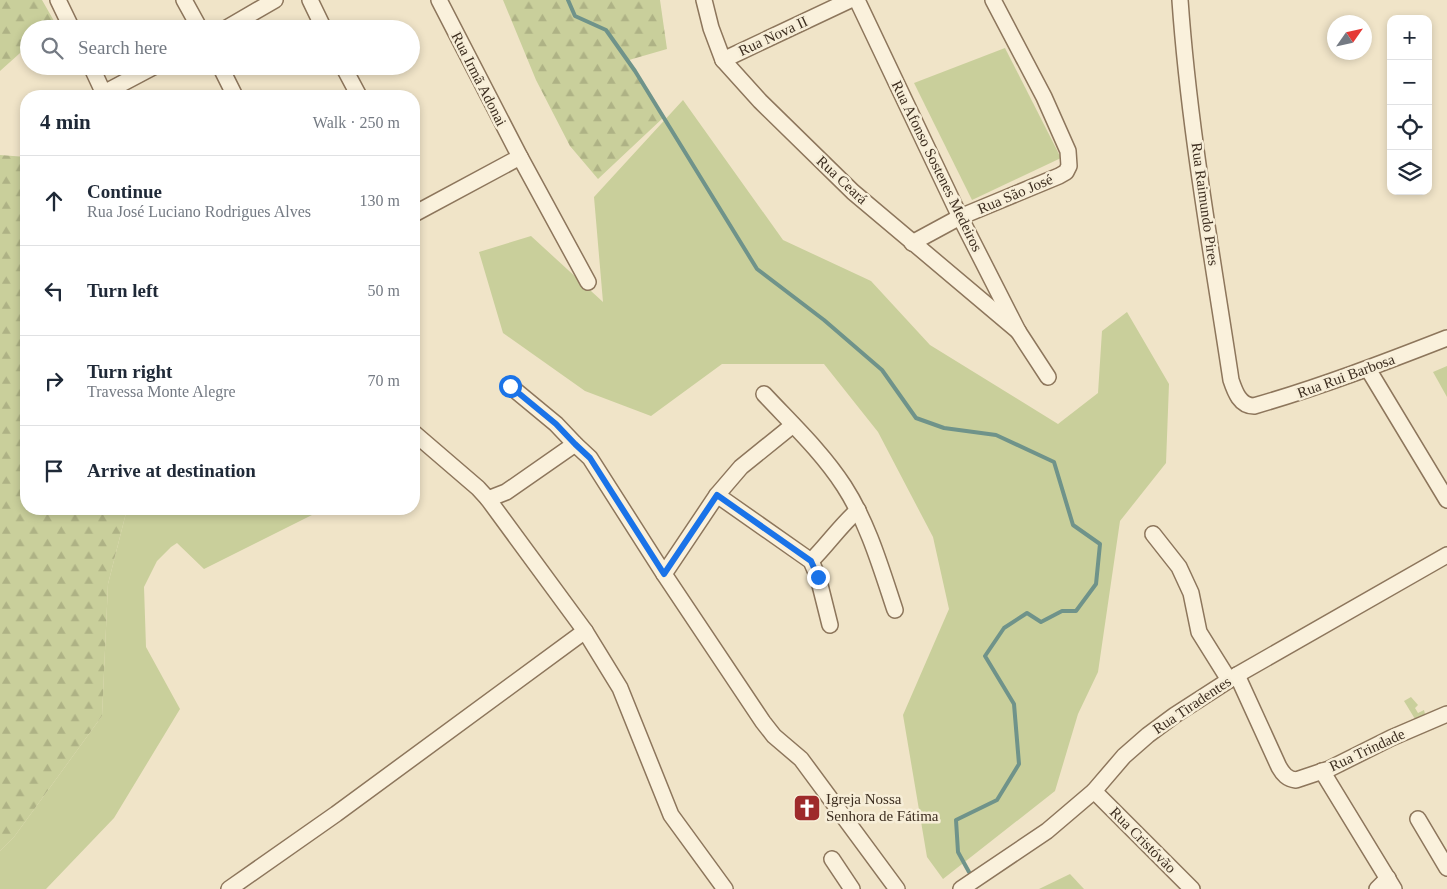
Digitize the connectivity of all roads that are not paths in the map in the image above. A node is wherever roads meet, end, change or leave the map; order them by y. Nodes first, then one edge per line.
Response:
1 (58, 0) edge
2 (184, 0) edge
3 (275, 0) edge
4 (310, 0) edge
5 (439, 0) edge
6 (704, 0) edge
7 (850, 0) edge
8 (858, 0) edge
9 (993, 0) edge
10 (1180, 0) edge
11 (68, 20) edge
12 (195, 20) edge
13 (241, 20) edge
14 (320, 20) edge
15 (723, 60) junction
16 (94, 75) edge
17 (139, 75) edge
18 (224, 75) edge
19 (348, 75) edge
20 (102, 90) edge
21 (113, 90) edge
22 (232, 90) edge
23 (356, 90) edge
24 (520, 157) junction
25 (420, 207) edge
26 (960, 217) junction
27 (912, 243) junction
28 (588, 282) dead end
29 (1018, 331) junction
30 (1447, 338) edge
31 (1368, 369) junction
32 (1048, 377) dead end
33 (510, 386) dead end
34 (764, 394) dead end
35 (1244, 403) joint
36 (793, 425) junction
37 (420, 438) edge
38 (575, 444) junction
39 (717, 495) junction
40 (488, 499) junction
41 (1447, 500) edge
42 (858, 510) junction
43 (1153, 534) dead end
44 (1447, 555) edge
45 (811, 561) junction
46 (664, 574) junction
47 (896, 610) dead end
48 (830, 625) dead end
49 (585, 632) junction
50 (1233, 678) junction
51 (1447, 714) edge
52 (1322, 771) junction
53 (1094, 791) junction
54 (1418, 819) dead end
55 (832, 859) dead end
56 (1447, 868) edge
57 (1391, 883) edge
58 (229, 889) edge
59 (725, 889) edge
60 (852, 889) edge
61 (897, 889) edge
62 (961, 889) edge
63 (1192, 889) edge
64 (1377, 889) edge

1 - 11 street
2 - 12 street
3 - 13 street
4 - 14 street
5 - 24 street, Rua Irmã Adonai
6 - 15 street, Rua Ceará
7 - 15 street, Rua Nova II
8 - 26 street, Rua Afonso Sostenes Medeiros
9 - 26 street, Rua São José
10 - 35 street, Rua Raimundo Pires
15 - 27 street, Rua Ceará
16 - 20 street
17 - 21 street
18 - 22 street
19 - 23 street
24 - 25 street
24 - 28 street, Rua Irmã Adonai
26 - 27 street, Rua São José
26 - 29 street, Rua Afonso Sostenes Medeiros
27 - 29 street, Rua Ceará
29 - 32 street
30 - 31 street, Rua Rui Barbosa
31 - 35 street, Rua Rui Barbosa
31 - 41 street
33 - 38 street
34 - 36 street
36 - 39 street
36 - 42 street
37 - 40 street
38 - 40 street
38 - 46 street
39 - 45 street
39 - 46 street
40 - 49 street
42 - 45 street
42 - 47 street
43 - 50 street
44 - 50 street, Rua Tiradentes
45 - 48 street
46 - 61 street
49 - 58 street
49 - 59 street
50 - 52 street, Rua Trindade
50 - 53 street, Rua Tiradentes
51 - 52 street, Rua Trindade
52 - 57 street
53 - 62 street, Rua Tiradentes
53 - 63 street, Rua Cristóvão
54 - 56 street
55 - 60 street
57 - 64 street

